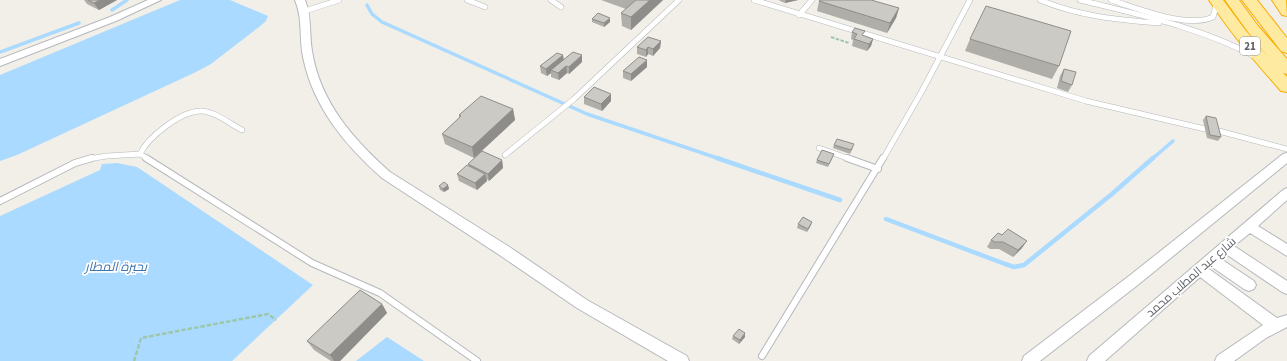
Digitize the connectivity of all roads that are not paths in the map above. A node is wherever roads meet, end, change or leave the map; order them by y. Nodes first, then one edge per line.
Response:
1 (156, 0) edge
2 (339, 0) edge
3 (467, 0) edge
4 (551, 0) edge
5 (679, 0) edge
6 (754, 0) edge
7 (812, 0) edge
8 (970, 0) edge
9 (1040, 0) edge
10 (1080, 0) edge
11 (1111, 0) edge
12 (1124, 0) edge
13 (1220, 0) edge
14 (1249, 0) edge
15 (1089, 1) edge
16 (303, 6) edge
17 (485, 7) dead end
18 (562, 7) dead end
19 (799, 15) junction
20 (1172, 16) junction
21 (1199, 22) junction
22 (1175, 24) junction
23 (1205, 28) junction
24 (1287, 48) edge
25 (942, 57) junction
26 (1261, 60) junction
27 (0, 63) edge
28 (1287, 69) edge
29 (1287, 87) edge
30 (1205, 129) dead end
31 (242, 130) dead end
32 (1215, 130) edge
33 (819, 148) dead end
34 (140, 154) junction
35 (505, 155) dead end
36 (1286, 157) edge
37 (878, 169) junction
38 (1287, 193) edge
39 (0, 201) edge
40 (1249, 226) junction
41 (1225, 247) junction
42 (1287, 251) edge
43 (1211, 259) junction
44 (1199, 269) junction
45 (1249, 285) dead end
46 (1287, 288) edge
47 (1282, 324) edge
48 (762, 356) dead end
49 (477, 361) edge
50 (682, 361) edge
51 (1029, 361) edge
52 (1094, 361) edge
53 (1222, 361) edge

1 - 27 street
2 - 16 lane
3 - 17 lane
4 - 18 lane
5 - 35 lane
6 - 19 lane
7 - 19 lane
8 - 25 lane
9 - 22 lane
10 - 15 lane
11 - 20 lane
12 - 20 lane
13 - 21 lane
13 - 26 highway, 21
13 - 28 highway
14 - 24 highway
15 - 22 lane
16 - 50 street
19 - 25 lane
20 - 21 lane
21 - 23 lane
22 - 23 lane
23 - 26 lane
25 - 30 lane
25 - 37 lane
26 - 29 highway, 21
31 - 34 lane
32 - 36 lane
33 - 37 lane
34 - 39 lane
34 - 49 lane
36 - 51 street
37 - 48 lane
38 - 40 street, شارع عبد المطلب محمد
40 - 41 street, شارع عبد المطلب محمد
40 - 42 street
41 - 43 street, شارع عبد المطلب محمد
41 - 46 street
43 - 44 street, شارع عبد المطلب محمد
43 - 45 street
44 - 47 street
44 - 52 street, شارع عبد المطلب محمد
47 - 53 street

